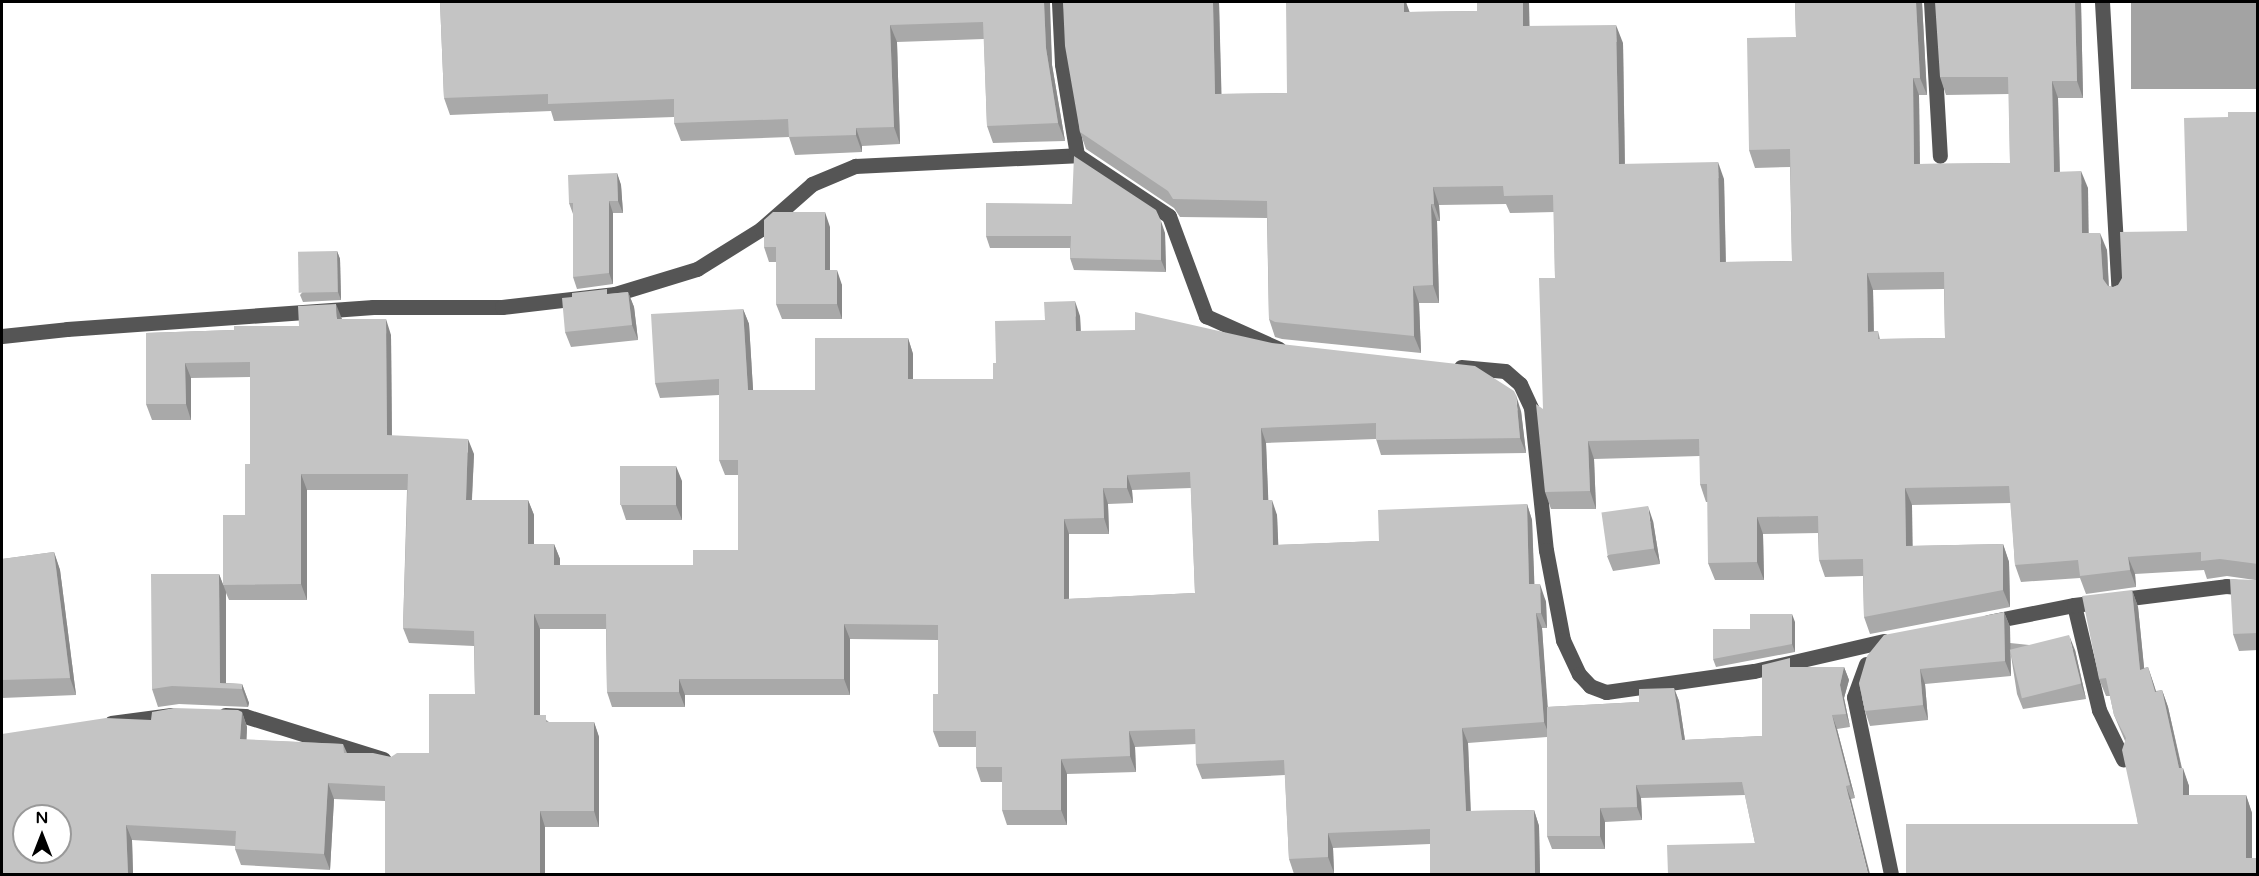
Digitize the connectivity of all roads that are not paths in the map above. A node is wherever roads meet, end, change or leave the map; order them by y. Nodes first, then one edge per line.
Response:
1 (1059, 2) edge
2 (1931, 2) edge
3 (2102, 2) edge
4 (1077, 155) junction
5 (1940, 156) dead end
6 (2119, 295) edge
7 (2, 336) edge
8 (1291, 351) edge
9 (1446, 365) edge
10 (2258, 589) edge
11 (2074, 605) junction
12 (1973, 624) edge
13 (190, 714) edge
14 (212, 715) edge
15 (101, 724) edge
16 (2123, 759) edge
17 (395, 762) edge
18 (1891, 874) edge

1 - 4 street
2 - 5 street
3 - 6 street
4 - 7 street
4 - 8 street
9 - 18 street
10 - 11 street
11 - 12 street
11 - 16 street
13 - 15 street
14 - 17 street

